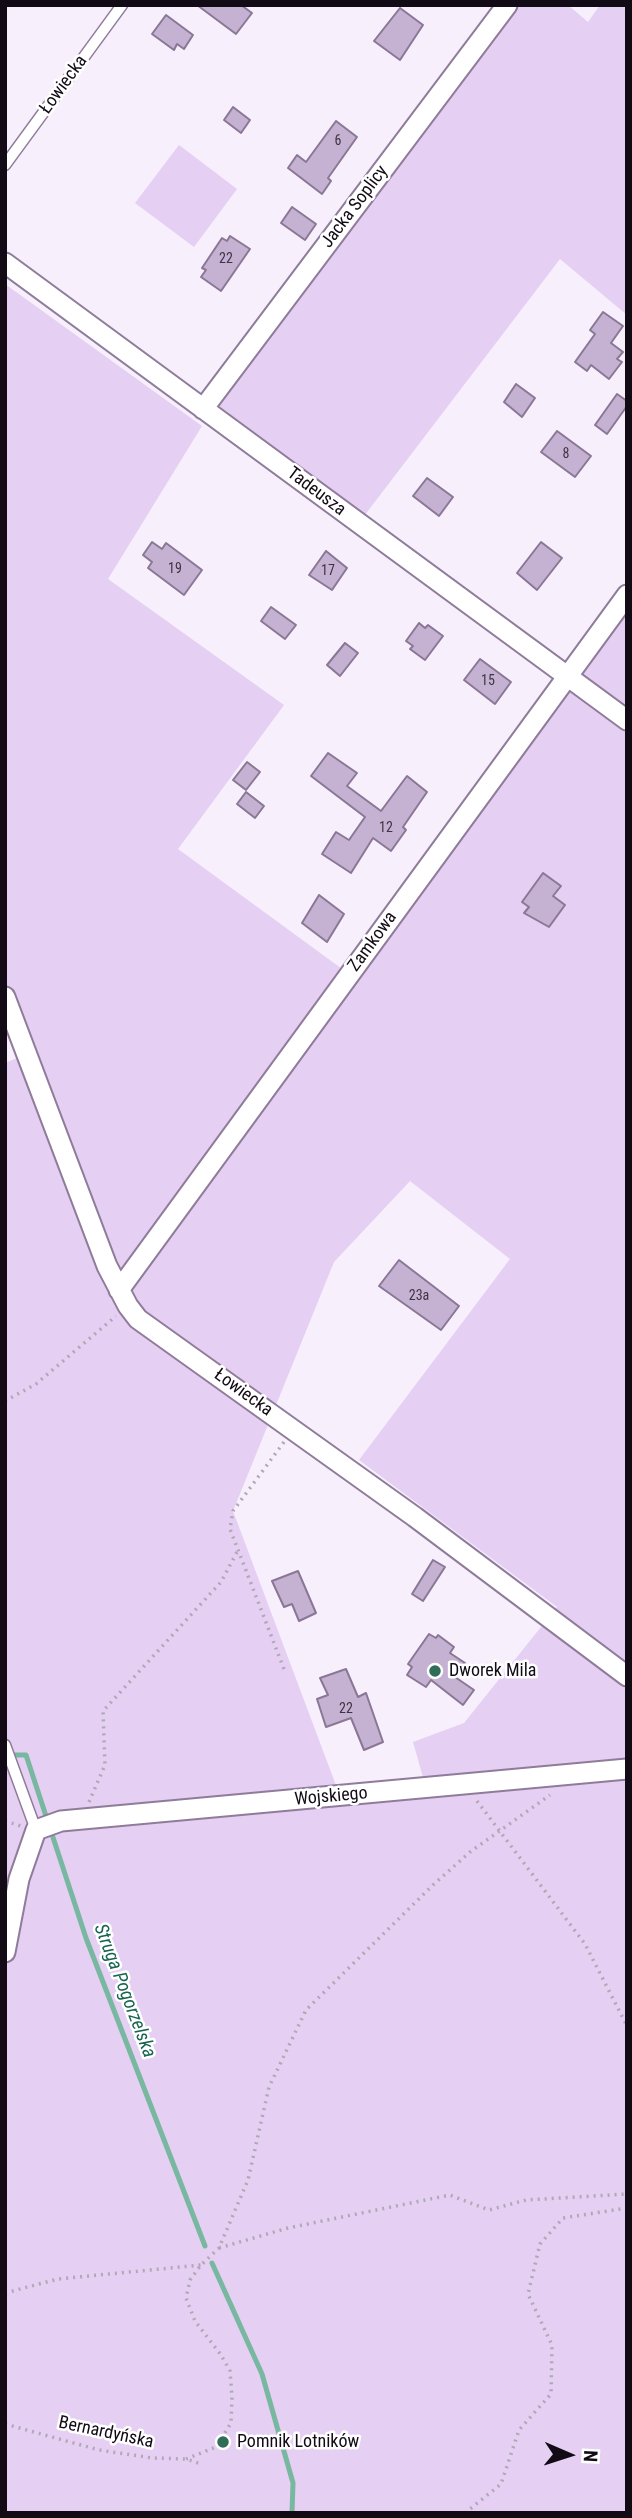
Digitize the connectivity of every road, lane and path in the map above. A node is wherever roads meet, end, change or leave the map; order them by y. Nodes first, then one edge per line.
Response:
1 (122, 5) edge
2 (507, 5) edge
3 (5, 164) edge
4 (5, 262) edge
5 (203, 409) junction
6 (627, 595) edge
7 (568, 676) junction
8 (627, 720) edge
9 (5, 997) edge
10 (124, 1298) junction
11 (5, 1401) edge
12 (294, 1430) junction
13 (238, 1550) junction
14 (284, 1669) dead end
15 (627, 1676) edge
16 (5, 1745) edge
17 (627, 1769) edge
18 (554, 1792) dead end
19 (472, 1794) dead end
20 (81, 1820) junction
21 (48, 1826) junction
22 (499, 1830) junction
23 (5, 1952) edge
24 (627, 2026) edge
25 (627, 2194) edge
26 (627, 2208) edge
27 (219, 2248) junction
28 (201, 2265) junction
29 (5, 2293) edge
30 (5, 2424) edge
31 (186, 2459) junction
32 (201, 2464) dead end
33 (465, 2513) edge

1 - 3 lane, Łowiecka
2 - 5 street, Jacka Soplicy
4 - 5 street, Tadeusza
5 - 7 street, Tadeusza
6 - 7 street, Zamkowa
7 - 8 street, Tadeusza
7 - 10 street, Zamkowa
9 - 10 street, Łowiecka
10 - 11 path
10 - 12 street, Łowiecka
12 - 13 path
12 - 15 street, Łowiecka
13 - 14 path
13 - 20 path
16 - 21 lane
17 - 20 street, Wojskiego
18 - 22 path
19 - 22 path
20 - 21 street, Wojskiego
21 - 23 street
22 - 24 path
22 - 27 path
25 - 27 path
26 - 33 path
27 - 28 path
28 - 29 path
28 - 31 path
30 - 31 path, Bernardyńska
31 - 32 path, Bernardyńska

